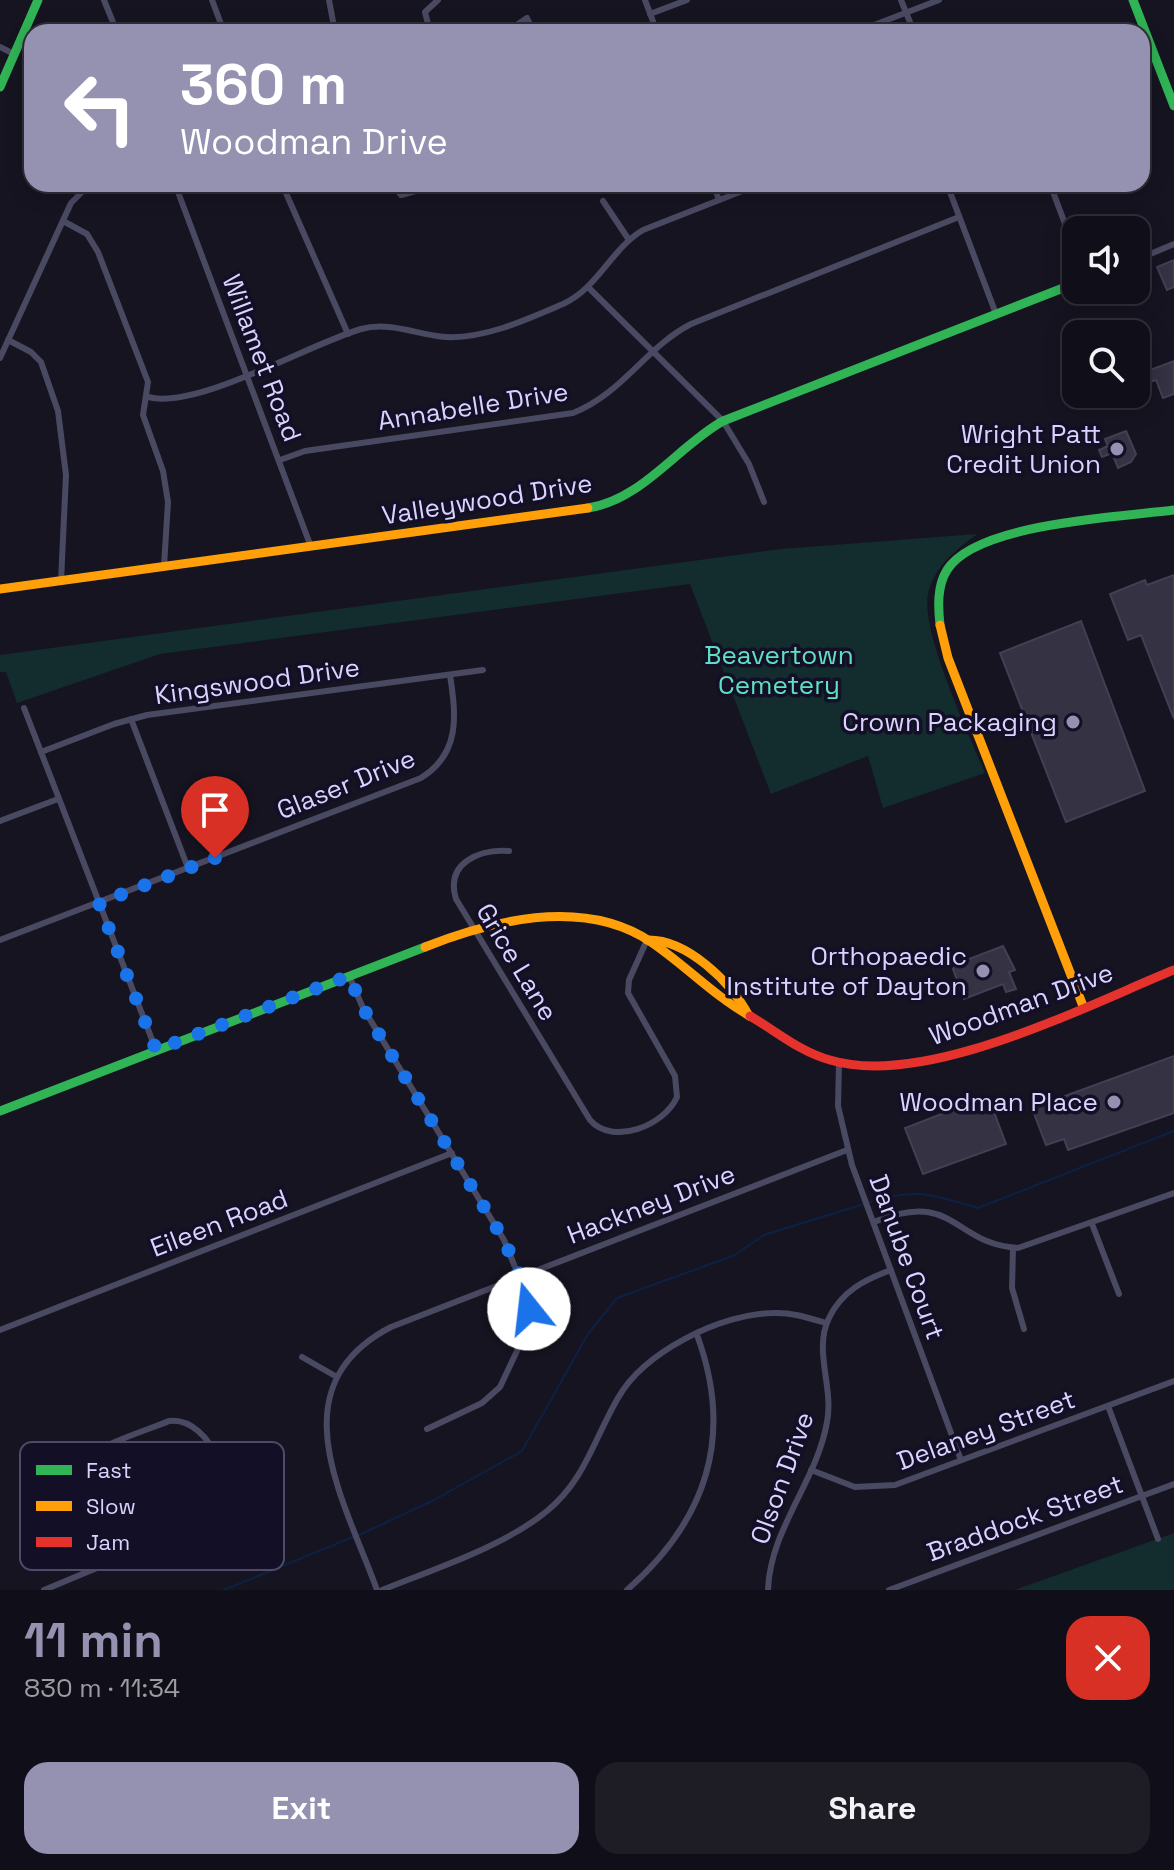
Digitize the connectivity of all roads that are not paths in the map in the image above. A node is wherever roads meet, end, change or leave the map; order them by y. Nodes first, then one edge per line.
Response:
1 (38, 0) edge
2 (104, 0) edge
3 (212, 0) edge
4 (329, 0) edge
5 (438, 0) edge
6 (645, 0) edge
7 (687, 0) edge
8 (901, 0) edge
9 (939, 0) edge
10 (1133, 0) edge
11 (906, 13) junction
12 (650, 14) junction
13 (27, 24) edge
14 (114, 24) edge
15 (221, 24) edge
16 (334, 24) edge
17 (428, 24) edge
18 (654, 24) edge
19 (877, 24) edge
20 (911, 24) edge
21 (1142, 24) edge
22 (24, 32) edge
23 (1150, 44) edge
24 (0, 47) edge
25 (14, 54) junction
26 (0, 87) edge
27 (1174, 106) edge
28 (80, 192) edge
29 (178, 192) edge
30 (286, 192) edge
31 (716, 192) edge
32 (740, 192) edge
33 (950, 192) edge
34 (1053, 192) edge
35 (719, 200) junction
36 (603, 201) dead end
37 (1062, 216) edge
38 (959, 217) junction
39 (63, 221) junction
40 (629, 240) junction
41 (1174, 244) edge
42 (1150, 254) edge
43 (589, 288) junction
44 (1062, 288) edge
45 (996, 314) junction
46 (348, 334) junction
47 (8, 340) junction
48 (654, 353) junction
49 (0, 358) edge
50 (247, 375) junction
51 (148, 397) junction
52 (723, 421) junction
53 (280, 460) junction
54 (764, 502) dead end
55 (1174, 510) edge
56 (311, 547) junction
57 (164, 566) junction
58 (61, 581) junction
59 (0, 589) edge
60 (483, 670) dead end
61 (450, 675) junction
62 (24, 708) dead end
63 (131, 719) junction
64 (41, 752) junction
65 (58, 799) junction
66 (0, 821) edge
67 (509, 851) dead end
68 (188, 868) junction
69 (99, 903) junction
70 (472, 929) junction
71 (0, 940) edge
72 (647, 940) junction
73 (1174, 970) edge
74 (349, 976) junction
75 (1083, 1006) junction
76 (156, 1050) junction
77 (839, 1063) junction
78 (0, 1111) edge
79 (847, 1150) junction
80 (452, 1153) junction
81 (1174, 1193) edge
82 (874, 1222) junction
83 (1092, 1224) junction
84 (1013, 1248) junction
85 (891, 1270) junction
86 (520, 1276) junction
87 (1119, 1294) dead end
88 (826, 1323) junction
89 (1024, 1329) dead end
90 (0, 1330) edge
91 (697, 1335) junction
92 (302, 1357) dead end
93 (337, 1377) junction
94 (1174, 1381) edge
95 (1108, 1406) junction
96 (427, 1429) dead end
97 (119, 1442) edge
98 (208, 1442) edge
99 (961, 1460) junction
100 (811, 1470) junction
101 (1174, 1484) edge
102 (1142, 1496) junction
103 (1158, 1539) dead end
104 (92, 1570) edge
105 (44, 1590) edge
106 (380, 1590) edge
107 (627, 1590) edge
108 (768, 1590) edge
109 (889, 1590) edge

1 - 13 street
2 - 14 street
3 - 15 street
4 - 16 street
5 - 17 street
6 - 12 street
7 - 12 street
8 - 11 street
9 - 11 street
10 - 21 street
11 - 19 street
11 - 20 street
12 - 18 street
22 - 25 street
23 - 27 street
24 - 25 street
25 - 26 street
28 - 39 street
29 - 50 street, Willamet Road
30 - 46 street
31 - 35 street
32 - 35 street
33 - 38 street
34 - 37 street
35 - 40 street
36 - 40 street
38 - 45 street
38 - 48 street, Annabelle Drive
39 - 47 street
39 - 51 street
40 - 43 street
41 - 42 street
43 - 46 street
43 - 48 street
44 - 45 street, Valleywood Drive
45 - 52 street, Valleywood Drive
46 - 50 street
47 - 49 street
47 - 58 street
48 - 52 street
48 - 53 street, Annabelle Drive
50 - 51 street
50 - 53 street, Willamet Road
51 - 57 street
52 - 54 street
52 - 56 street, Valleywood Drive
53 - 56 street, Willamet Road
55 - 75 street
56 - 57 street, Valleywood Drive
57 - 58 street, Valleywood Drive
58 - 59 street, Valleywood Drive
60 - 61 street, Kingswood Drive
61 - 63 street, Kingswood Drive
61 - 68 street, Glaser Drive
62 - 64 street
63 - 64 street, Kingswood Drive
63 - 68 street
64 - 65 street
65 - 66 street
65 - 69 street
67 - 70 street, Grice Lane
68 - 69 street, Glaser Drive
69 - 71 street, Glaser Drive
69 - 76 street
70 - 72 street, Woodman Drive
70 - 72 street, Grice Lane
70 - 74 street, Woodman Drive
72 - 77 street, Woodman Drive
73 - 75 street, Woodman Drive
74 - 76 street, Woodman Drive
74 - 80 street
75 - 77 street, Woodman Drive
76 - 78 street, Woodman Drive
77 - 79 street, Danube Court
79 - 82 street, Danube Court
79 - 86 street, Hackney Drive
80 - 86 street
80 - 90 street, Eileen Road
81 - 83 street
82 - 84 street
82 - 85 street, Danube Court
83 - 84 street
83 - 87 street
84 - 89 street
85 - 88 street
85 - 99 street, Danube Court
86 - 93 street, Hackney Drive
86 - 96 street
88 - 91 street
88 - 100 street, Olson Drive
91 - 106 street
91 - 107 street
92 - 93 street
93 - 106 street, Hackney Drive
94 - 95 street, Delaney Street
95 - 99 street, Delaney Street
95 - 102 street
97 - 98 street
99 - 100 street, Delaney Street
100 - 108 street, Olson Drive
101 - 102 street, Braddock Street
102 - 103 street
102 - 109 street, Braddock Street
104 - 105 street

